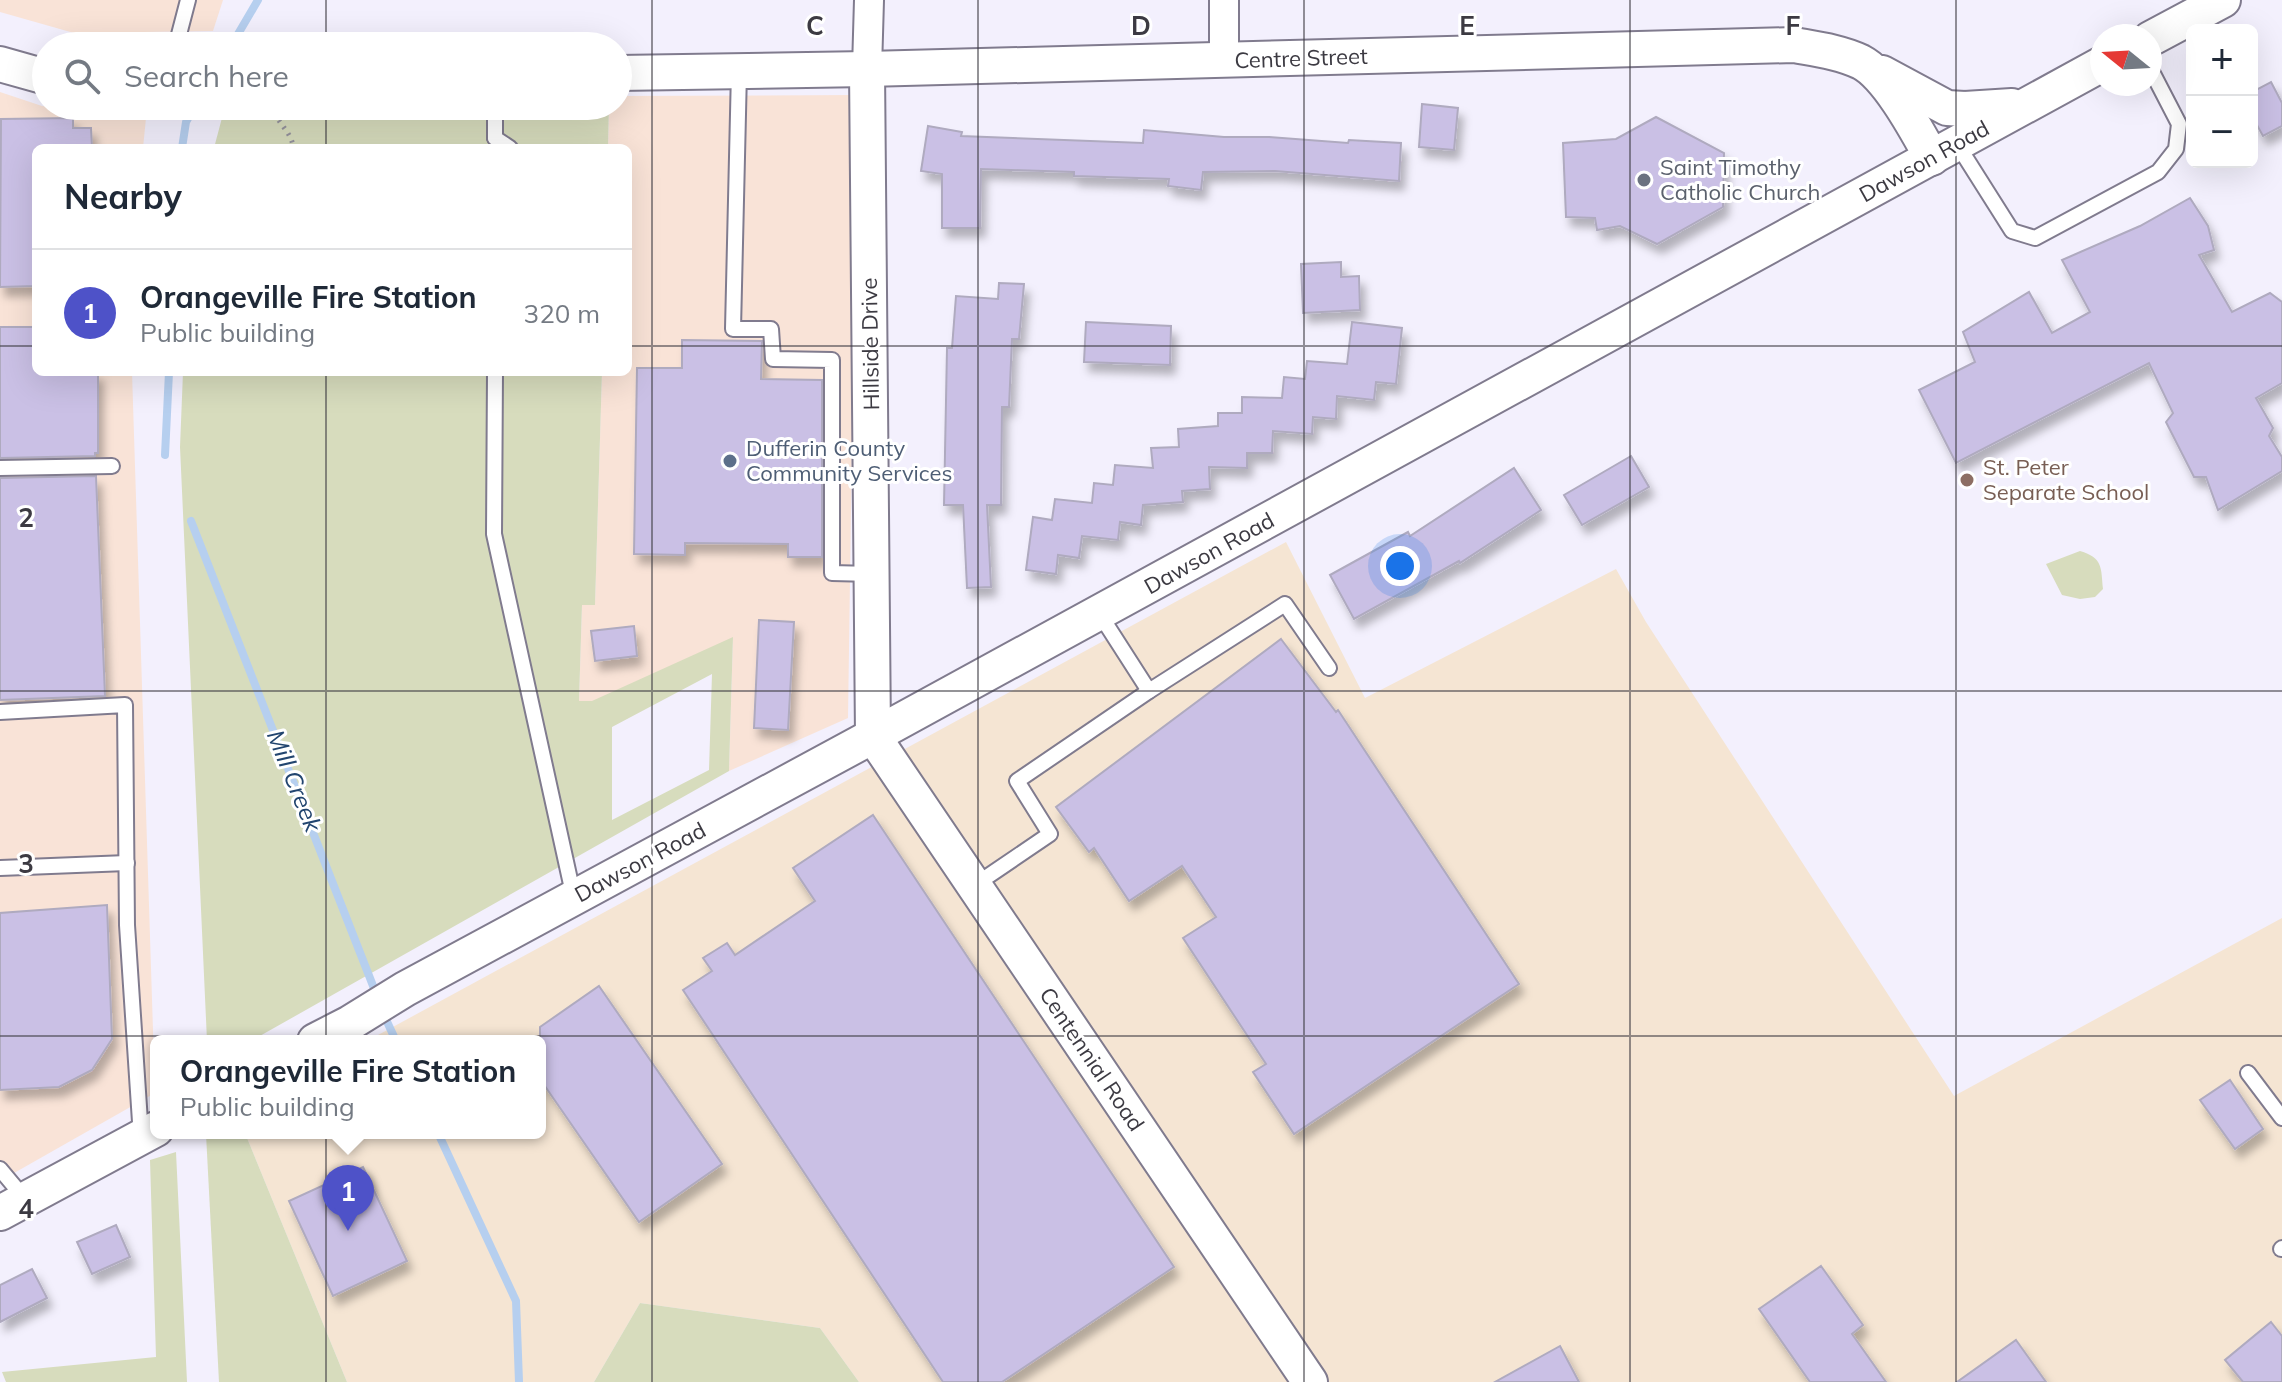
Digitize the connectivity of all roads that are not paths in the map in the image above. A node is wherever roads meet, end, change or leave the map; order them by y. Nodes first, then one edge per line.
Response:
1 (188, 0) edge
2 (869, 0) edge
3 (1224, 0) edge
4 (2223, 0) edge
5 (180, 32) edge
6 (2162, 33) edge
7 (1224, 60) junction
8 (0, 64) edge
9 (1864, 64) junction
10 (867, 69) junction
11 (2090, 70) edge
12 (739, 71) junction
13 (32, 73) edge
14 (632, 73) edge
15 (2162, 91) edge
16 (2023, 105) junction
17 (495, 120) edge
18 (495, 138) junction
19 (484, 144) edge
20 (504, 144) edge
21 (1944, 151) junction
22 (495, 376) edge
23 (112, 466) dead end
24 (0, 468) edge
25 (872, 574) junction
26 (1099, 613) junction
27 (1329, 668) dead end
28 (1149, 691) junction
29 (0, 712) edge
30 (873, 736) junction
31 (127, 863) junction
32 (0, 868) edge
33 (974, 885) junction
34 (574, 898) junction
35 (327, 1035) edge
36 (2248, 1073) dead end
37 (2282, 1118) edge
38 (148, 1133) edge
39 (0, 1169) edge
40 (12, 1206) edge
41 (1310, 1382) edge

1 - 5 lane
2 - 10 street, Hillside Drive
3 - 7 street
4 - 6 street
7 - 9 street, Centre Street
7 - 10 street, Centre Street
8 - 13 street
9 - 16 street
9 - 21 street, Centre Street
10 - 12 street, Centre Street
10 - 25 street, Hillside Drive
11 - 16 street, Dawson Road
12 - 14 street, Centre Street
12 - 25 lane
15 - 21 lane
16 - 21 street, Dawson Road
17 - 18 lane
18 - 19 lane
18 - 20 lane
21 - 26 street, Dawson Road
22 - 34 lane
23 - 24 lane
25 - 30 street, Hillside Drive
26 - 28 lane
26 - 30 street, Dawson Road
27 - 28 lane
28 - 33 lane
29 - 31 lane
30 - 33 street, Centennial Road
30 - 34 street, Dawson Road
31 - 32 lane
31 - 38 lane
33 - 41 street, Centennial Road
34 - 35 street, Dawson Road
36 - 37 lane
38 - 40 street
39 - 40 lane

